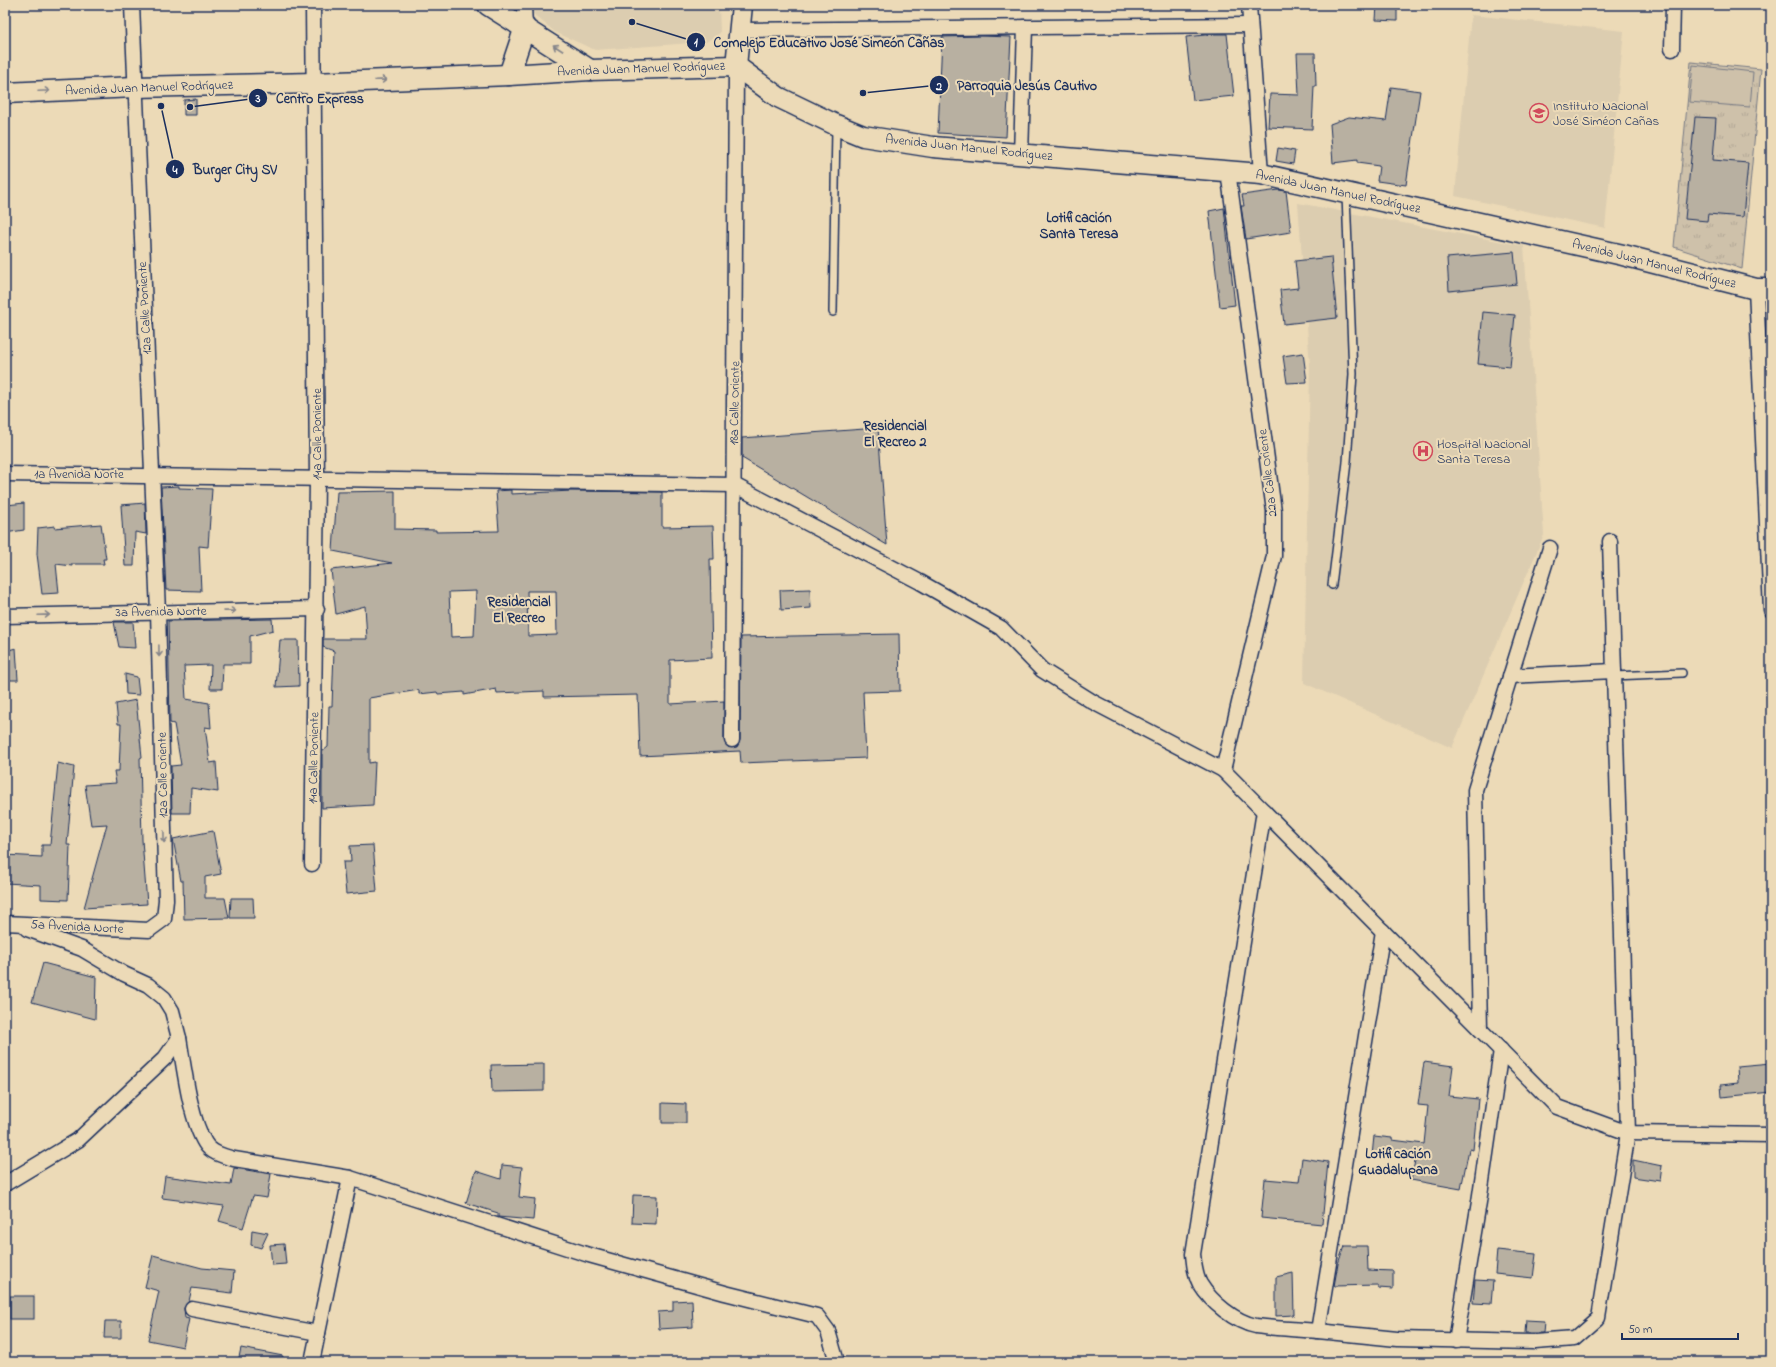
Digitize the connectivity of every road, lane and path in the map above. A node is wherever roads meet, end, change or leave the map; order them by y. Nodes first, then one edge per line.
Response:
1 (132, 5) edge
2 (313, 5) edge
3 (488, 5) edge
4 (524, 5) edge
5 (742, 5) edge
6 (1249, 5) edge
7 (1673, 5) edge
8 (1250, 25) junction
9 (524, 27) junction
10 (1025, 27) junction
11 (740, 30) junction
12 (1672, 48) dead end
13 (736, 66) junction
14 (590, 70) junction
15 (509, 75) junction
16 (314, 83) junction
17 (135, 87) junction
18 (5, 93) edge
19 (836, 125) junction
20 (1021, 155) junction
21 (1228, 171) junction
22 (1261, 174) junction
23 (1346, 193) junction
24 (1764, 289) edge
25 (833, 312) dead end
26 (5, 474) edge
27 (153, 475) junction
28 (317, 480) junction
29 (734, 485) junction
30 (1610, 541) dead end
31 (1550, 548) dead end
32 (1332, 585) dead end
33 (317, 609) junction
34 (1771, 610) edge
35 (158, 612) junction
36 (5, 616) edge
37 (1614, 673) junction
38 (1682, 673) dead end
39 (1510, 676) junction
40 (732, 740) dead end
41 (1223, 770) junction
42 (1264, 811) junction
43 (312, 864) dead end
44 (9, 924) edge
45 (148, 930) joint
46 (1382, 931) junction
47 (1480, 1029) junction
48 (179, 1038) junction
49 (1501, 1050) junction
50 (1628, 1133) junction
51 (1771, 1135) edge
52 (350, 1178) junction
53 (5, 1184) edge
54 (192, 1309) dead end
55 (1318, 1331) junction
56 (318, 1333) junction
57 (1456, 1341) junction
58 (312, 1362) edge
59 (837, 1362) edge

1 - 17 street, 12a Calle Poniente
2 - 16 street, 14a Calle Poniente
3 - 9 street
4 - 9 street
5 - 11 street
6 - 8 street
7 - 12 street
8 - 10 street
8 - 22 street
14 -> 9 street
9 - 15 street
10 - 11 street
10 - 20 street
11 - 13 street
13 - 14 street, Avenida Juan Manuel Rodríguez
13 - 19 street, Avenida Juan Manuel Rodríguez
13 - 29 street, 18a Calle Oriente
14 - 15 street, Avenida Juan Manuel Rodríguez
16 -> 15 street, Avenida Juan Manuel Rodríguez
16 - 17 street, Avenida Juan Manuel Rodríguez
16 - 28 street, 14a Calle Poniente
18 -> 17 street, Avenida Juan Manuel Rodríguez
17 - 27 street, 12a Calle Poniente
19 - 20 street, Avenida Juan Manuel Rodríguez
19 - 25 lane
20 - 21 street, Avenida Juan Manuel Rodríguez
21 - 22 street, Avenida Juan Manuel Rodríguez
21 - 41 street, 22a Calle Oriente
22 - 23 street, Avenida Juan Manuel Rodríguez
23 - 24 street, Avenida Juan Manuel Rodríguez
23 - 32 lane
24 - 34 street
26 - 27 street, 1a Avenida Norte
27 - 28 street, 1a Avenida Norte
27 - 35 street, 12a Calle Poniente
28 - 29 street, 1a Avenida Norte
28 - 33 street, 14a Calle Poniente
29 - 40 street, 18a Calle Oriente
29 - 41 street
30 - 37 street
31 - 39 street
35 -> 33 street, 3a Avenida Norte
33 - 43 street, 14a Calle Poniente
36 -> 35 street, 3a Avenida Norte
35 -> 45 street, 12a Calle Oriente
37 - 38 lane
37 - 39 street
37 - 50 street
39 - 47 street
41 - 42 street
42 - 46 street
42 - 55 street
44 - 45 street, 5a Avenida Norte
44 - 48 street
46 - 47 street
46 - 55 street
47 - 49 street
48 - 52 street
48 - 53 street
49 - 50 street
49 - 57 street
50 - 51 street
50 - 57 street
52 - 56 street
52 - 59 street
54 - 56 street
55 - 57 street
56 - 58 street

